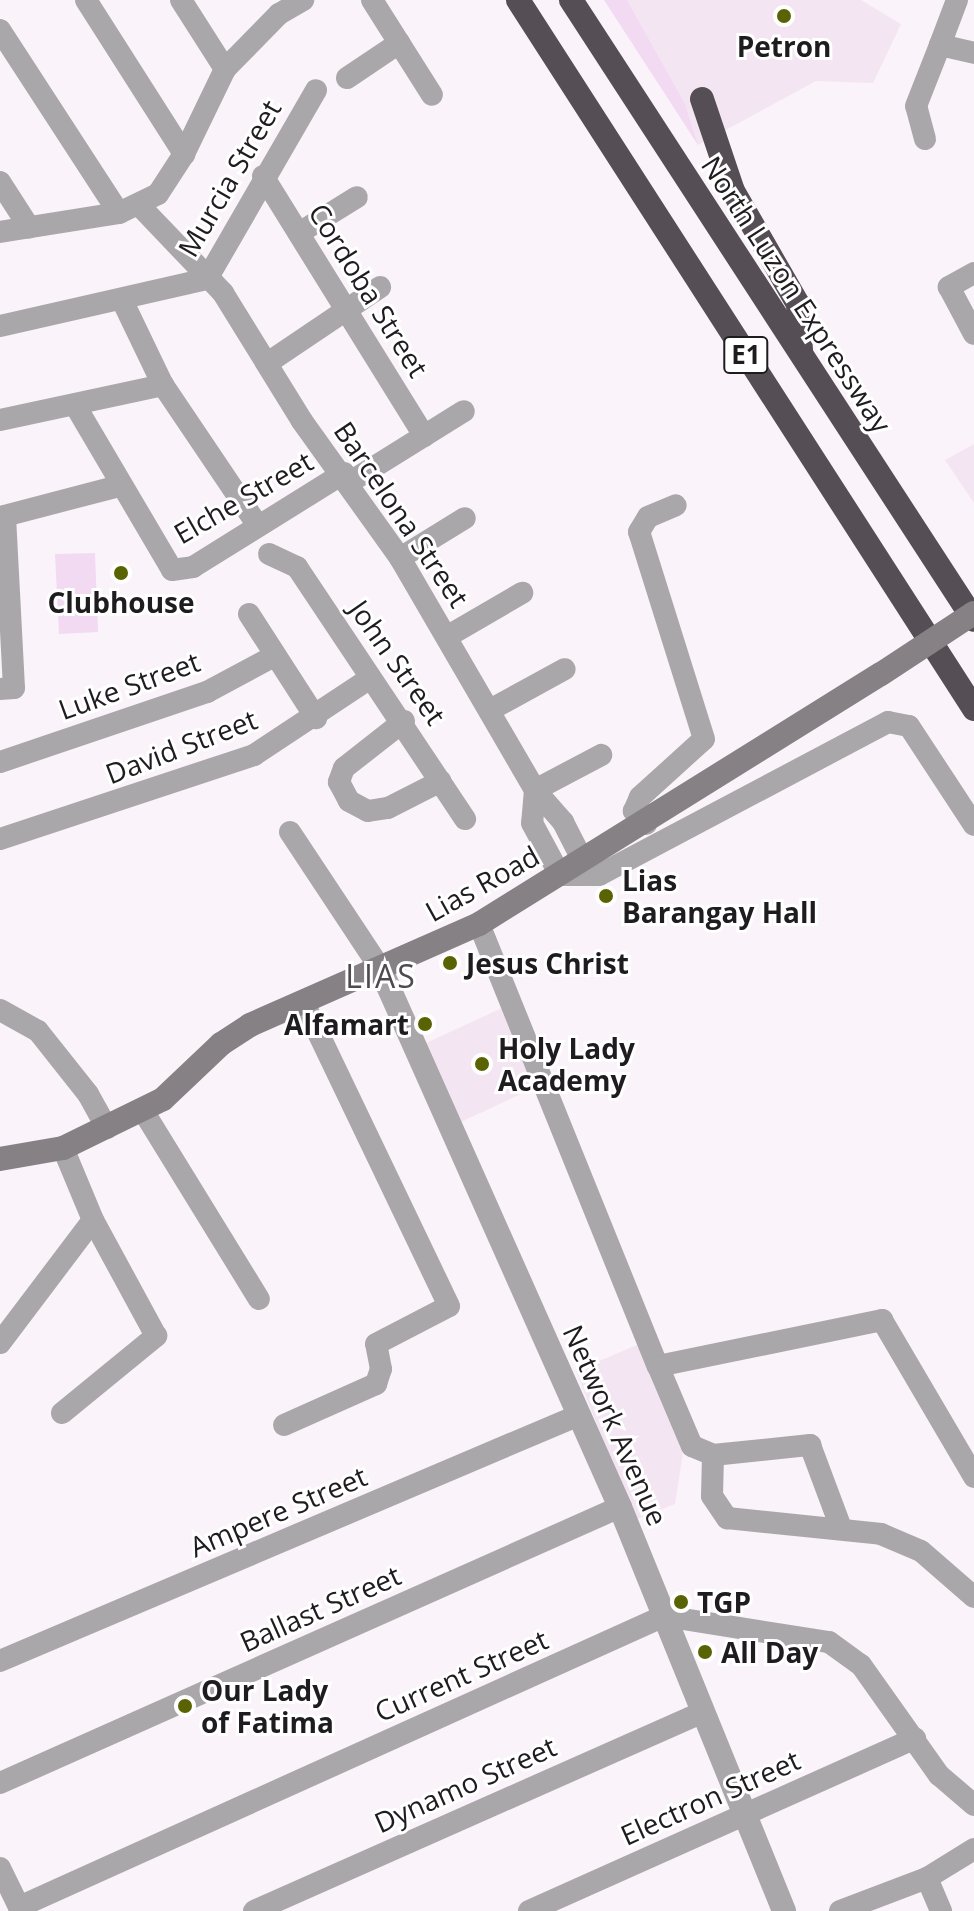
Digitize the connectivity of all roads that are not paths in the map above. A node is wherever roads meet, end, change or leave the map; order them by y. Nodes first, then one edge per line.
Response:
1 (86, 0) edge
2 (181, 0) edge
3 (303, 0) edge
4 (372, 0) edge
5 (518, 0) edge
6 (571, 0) edge
7 (957, 0) edge
8 (275, 7) edge
9 (0, 30) edge
10 (399, 43) junction
11 (940, 45) junction
12 (974, 53) edge
13 (225, 69) junction
14 (347, 78) dead end
15 (316, 90) dead end
16 (432, 95) dead end
17 (702, 99) dead end
18 (925, 139) dead end
19 (184, 154) junction
20 (263, 176) junction
21 (0, 182) edge
22 (357, 197) dead end
23 (129, 209) junction
24 (29, 227) junction
25 (0, 232) edge
26 (299, 233) junction
27 (974, 273) edge
28 (207, 279) junction
29 (380, 287) dead end
30 (123, 302) junction
31 (346, 311) junction
32 (0, 326) edge
33 (974, 334) edge
34 (801, 353) junction
35 (269, 362) junction
36 (163, 385) junction
37 (75, 405) junction
38 (464, 411) dead end
39 (0, 420) edge
40 (424, 436) junction
41 (347, 477) junction
42 (119, 486) junction
43 (676, 505) dead end
44 (2, 516) edge
45 (465, 518) dead end
46 (258, 526) junction
47 (269, 554) dead end
48 (400, 558) junction
49 (522, 593) dead end
50 (974, 613) edge
51 (249, 614) dead end
52 (974, 620) edge
53 (448, 636) junction
54 (274, 656) junction
55 (565, 669) dead end
56 (369, 679) junction
57 (7, 689) edge
58 (974, 709) edge
59 (490, 710) junction
60 (316, 718) junction
61 (404, 721) junction
62 (601, 755) dead end
63 (0, 762) edge
64 (441, 781) junction
65 (535, 790) junction
66 (465, 819) dead end
67 (646, 824) junction
68 (974, 825) edge
69 (290, 832) dead end
70 (0, 839) edge
71 (583, 861) junction
72 (560, 875) junction
73 (479, 924) junction
74 (380, 968) junction
75 (303, 1001) junction
76 (0, 1010) edge
77 (142, 1109) junction
78 (107, 1128) junction
79 (63, 1148) junction
80 (0, 1159) edge
81 (93, 1220) junction
82 (259, 1299) dead end
83 (0, 1343) edge
84 (658, 1366) junction
85 (62, 1413) dead end
86 (579, 1415) junction
87 (284, 1425) dead end
88 (713, 1455) junction
89 (974, 1477) edge
90 (620, 1507) junction
91 (841, 1528) junction
92 (974, 1597) edge
93 (664, 1616) junction
94 (0, 1661) edge
95 (701, 1713) junction
96 (915, 1738) junction
97 (0, 1783) edge
98 (974, 1805) edge
99 (743, 1815) junction
100 (974, 1849) edge
101 (0, 1868) edge
102 (927, 1878) junction
103 (20, 1909) edge
104 (254, 1911) edge
105 (529, 1911) edge
106 (784, 1911) edge
107 (840, 1911) edge
108 (941, 1911) edge

1 - 19 street
2 - 13 street
3 - 8 street
4 - 10 street
5 - 58 highway, E1
6 - 34 highway, North Luzon Expressway / E1
7 - 11 street
8 - 13 street
9 - 23 street, Barcelona Street
10 - 14 street
10 - 16 street
11 - 12 street
11 - 18 street
13 - 19 street
15 - 20 street, Murcia Street
17 - 34 highway
19 - 23 street
20 - 26 street, Cordoba Street
20 - 28 street, Murcia Street
21 - 24 street
22 - 26 street
23 - 24 street
23 - 28 street, Barcelona Street
24 - 25 street
26 - 31 street, Cordoba Street
27 - 33 street
28 - 30 street, Murcia Street
28 - 35 street, Barcelona Street
29 - 31 street
30 - 32 street, Murcia Street
30 - 36 street
31 - 35 street
31 - 40 street, Cordoba Street
34 - 52 highway, North Luzon Expressway / E1
35 - 41 street, Barcelona Street
36 - 37 street
36 - 46 street
37 - 39 street
37 - 42 street
38 - 40 street, Elche Street
40 - 41 street, Elche Street
41 - 46 street, Elche Street
41 - 48 street, Barcelona Street
42 - 44 street
42 - 46 street, Elche Street
43 - 67 street
44 - 57 street
45 - 48 street
47 - 56 street, John Street
48 - 53 street, Barcelona Street
49 - 53 street
50 - 67 main road, Lias Road, bridge
51 - 54 street
53 - 59 street, Barcelona Street
54 - 60 street
54 - 63 street, Luke Street
55 - 59 street
56 - 60 street, David Street
56 - 61 street, John Street
59 - 65 street, Barcelona Street
60 - 70 street, David Street
61 - 64 street, John Street
61 - 64 street
62 - 65 street
64 - 66 street, John Street
65 - 71 street, Barcelona Street
65 - 72 street, Barcelona Street
67 - 71 main road, Lias Road
68 - 72 street
69 - 74 street
71 - 72 main road, Lias Road
72 - 73 main road, Lias Road
73 - 74 main road, Lias Road
73 - 84 street
74 - 75 main road, Lias Road
74 - 86 street, Network Avenue
75 - 77 main road, Lias Road
75 - 87 street
76 - 78 street
77 - 78 main road, Lias Road
77 - 82 street
78 - 79 main road, Lias Road
79 - 80 main road, Lias Road
79 - 81 street
81 - 83 street
81 - 85 street
84 - 88 street
84 - 89 street
86 - 90 street, Network Avenue
86 - 94 street, Ampere Street
88 - 91 street
88 - 91 street
90 - 93 street, Network Avenue
90 - 97 street, Ballast Street
91 - 92 street
93 - 95 street, Network Avenue
93 - 96 street
93 - 103 street, Current Street
95 - 99 street, Network Avenue
95 - 104 street, Dynamo Street
96 - 98 street
96 - 99 street, Electron Street
99 - 105 street, Electron Street
99 - 106 street, Network Avenue
100 - 102 street
101 - 103 street
102 - 107 street
102 - 108 street

